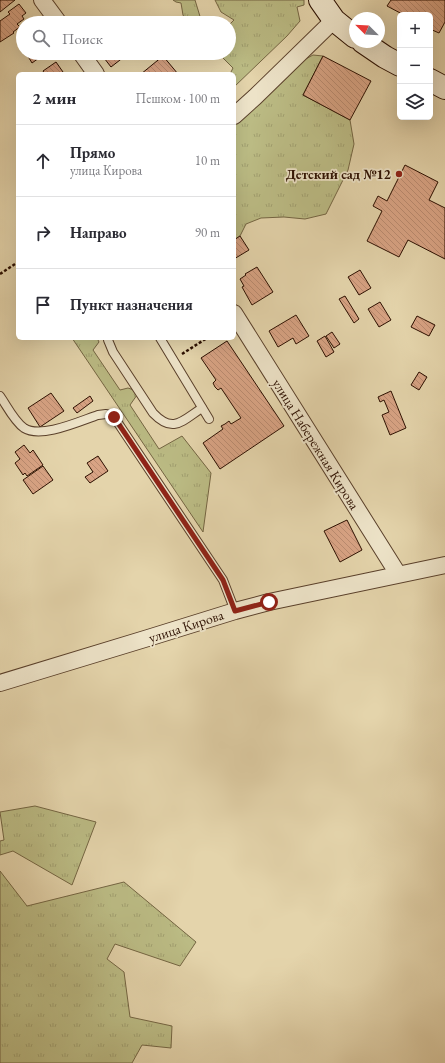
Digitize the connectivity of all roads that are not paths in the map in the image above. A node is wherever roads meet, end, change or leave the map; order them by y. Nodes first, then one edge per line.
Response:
1 (42, 0) edge
2 (320, 0) edge
3 (54, 16) edge
4 (334, 20) junction
5 (349, 32) edge
6 (372, 48) edge
7 (86, 60) edge
8 (397, 63) edge
9 (95, 72) edge
10 (433, 82) edge
11 (445, 88) edge
12 (236, 114) edge
13 (236, 316) edge
14 (108, 340) edge
15 (161, 340) edge
16 (0, 396) edge
17 (202, 408) junction
18 (209, 419) dead end
19 (445, 566) edge
20 (398, 574) junction
21 (235, 611) junction
22 (0, 683) edge

1 - 3 street
2 - 4 main road
4 - 5 main road
4 - 12 street
6 - 8 main road
7 - 9 street
10 - 11 main road
13 - 20 street, улица Набережная Кирова
14 - 17 lane
15 - 17 lane
16 - 21 lane
17 - 18 lane
19 - 20 street, улица Кирова
20 - 21 street, улица Кирова
21 - 22 street, улица Кирова

